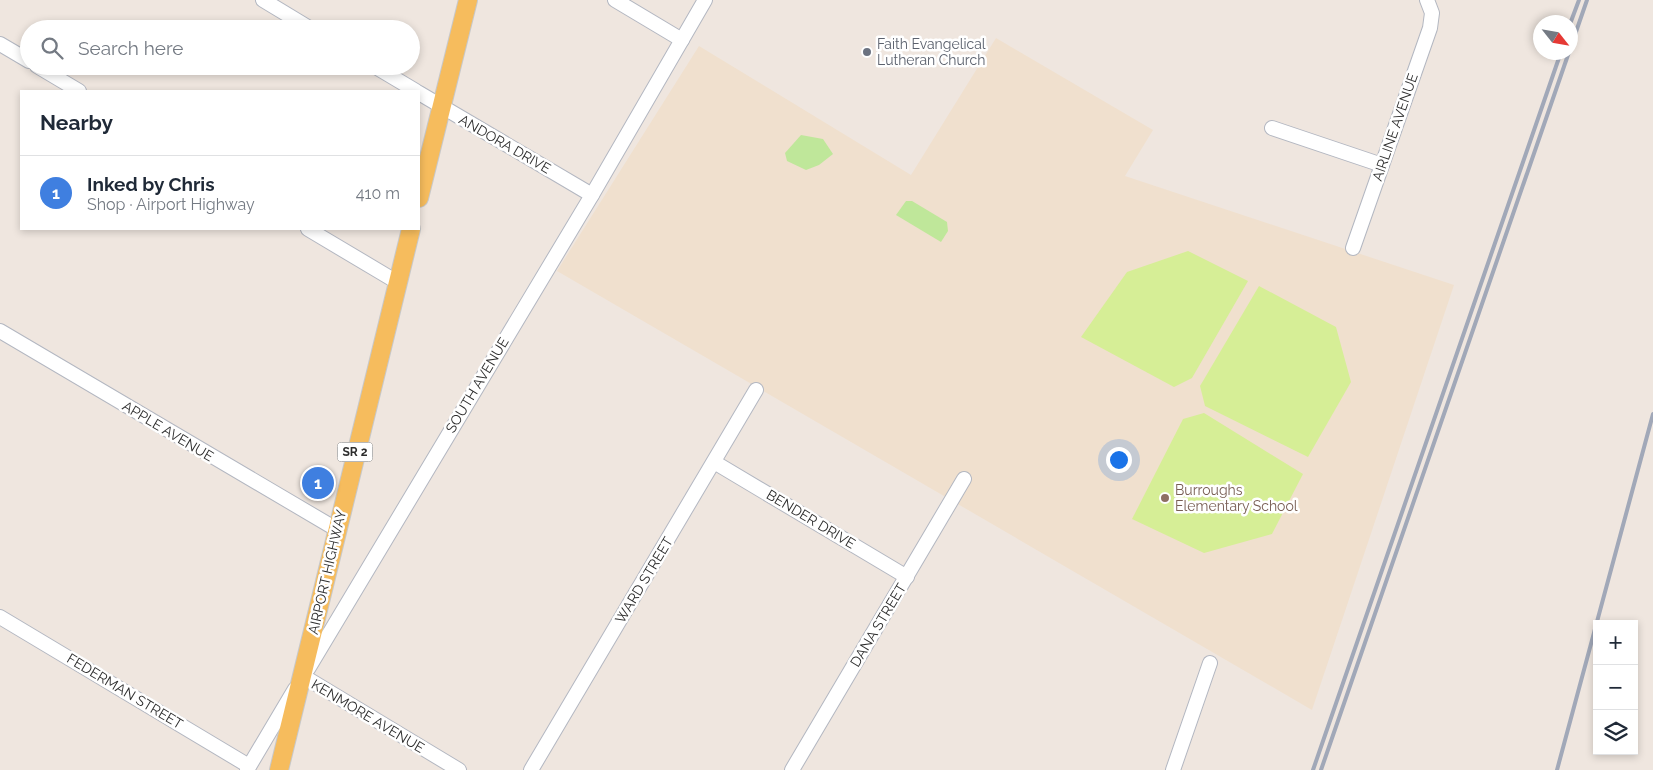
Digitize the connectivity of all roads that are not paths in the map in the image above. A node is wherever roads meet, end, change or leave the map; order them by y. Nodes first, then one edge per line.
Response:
1 (264, 0) edge
2 (468, 0) edge
3 (616, 0) edge
4 (705, 0) edge
5 (1429, 3) edge
6 (296, 20) edge
7 (682, 40) junction
8 (0, 44) edge
9 (20, 56) edge
10 (52, 75) edge
11 (389, 75) edge
12 (77, 90) edge
13 (414, 90) edge
14 (420, 94) edge
15 (441, 107) junction
16 (1272, 128) dead end
17 (1382, 165) junction
18 (420, 194) edge
19 (592, 195) junction
20 (310, 230) edge
21 (411, 230) edge
22 (1353, 248) dead end
23 (397, 282) junction
24 (0, 331) edge
25 (756, 390) dead end
26 (714, 462) junction
27 (964, 479) dead end
28 (336, 530) junction
29 (907, 577) junction
30 (0, 617) edge
31 (1210, 663) dead end
32 (303, 676) junction
33 (248, 768) edge
34 (279, 770) edge
35 (459, 770) edge
36 (531, 770) edge
37 (792, 770) edge
38 (1173, 770) edge

1 - 6 street
2 - 15 main road
3 - 7 street
4 - 7 street, SOUTH AVENUE
5 - 17 street, AIRLINE AVENUE
7 - 19 street, SOUTH AVENUE
8 - 9 street
10 - 12 street
11 - 13 street, ANDORA DRIVE
14 - 15 street, ANDORA DRIVE
15 - 18 main road
15 - 19 street, ANDORA DRIVE
16 - 17 street
17 - 22 street, AIRLINE AVENUE
19 - 32 street, SOUTH AVENUE
20 - 23 street
21 - 23 main road, AIRPORT HIGHWAY / SR 2
23 - 28 main road, AIRPORT HIGHWAY / SR 2
24 - 28 street, APPLE AVENUE
25 - 26 street, WARD STREET
26 - 29 street, BENDER DRIVE
26 - 36 street, WARD STREET
27 - 29 street, DANA STREET
28 - 32 main road, AIRPORT HIGHWAY / SR 2
29 - 37 street, DANA STREET
30 - 33 street, FEDERMAN STREET
31 - 38 street
32 - 33 street, SOUTH AVENUE
32 - 34 main road, AIRPORT HIGHWAY / SR 2
32 - 35 street, KENMORE AVENUE

